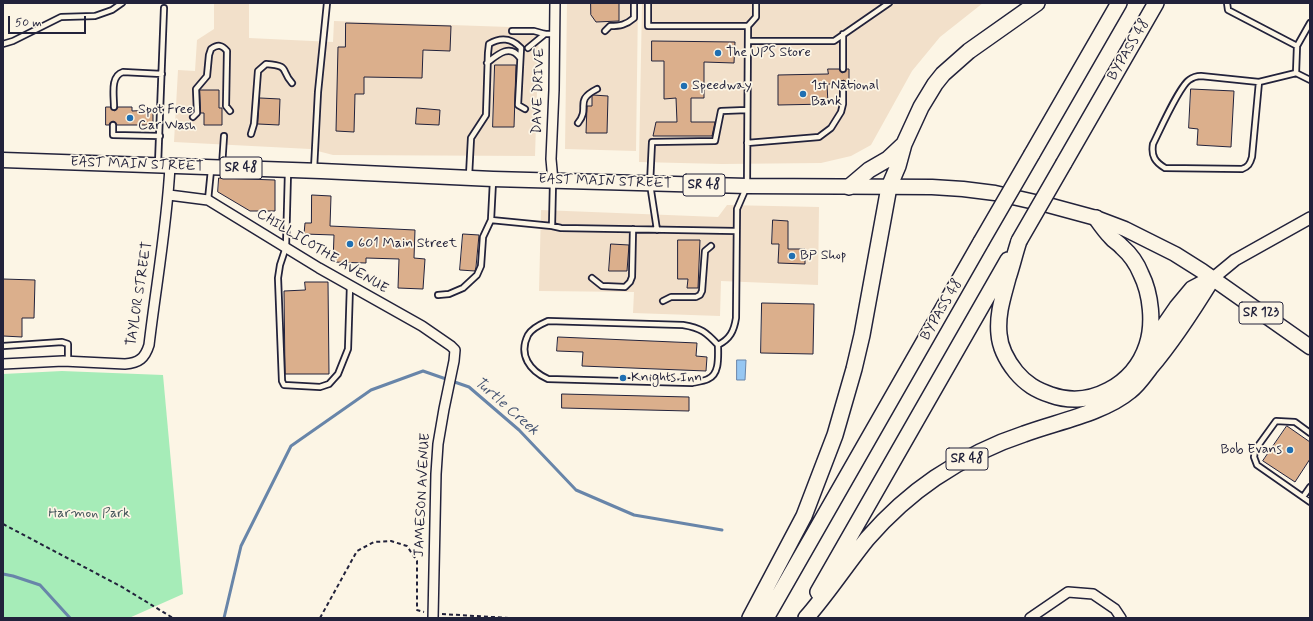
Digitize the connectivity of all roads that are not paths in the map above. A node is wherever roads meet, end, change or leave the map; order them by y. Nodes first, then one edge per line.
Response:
1 (122, 3) edge
2 (327, 3) edge
3 (555, 3) edge
4 (634, 3) edge
5 (648, 3) edge
6 (756, 3) edge
7 (889, 3) edge
8 (1037, 3) edge
9 (1119, 3) edge
10 (1156, 3) edge
11 (1227, 3) edge
12 (164, 8) dead end
13 (1310, 23) edge
14 (748, 26) junction
15 (512, 30) dead end
16 (605, 31) dead end
17 (545, 34) junction
18 (555, 34) junction
19 (843, 34) junction
20 (748, 41) junction
21 (3, 44) edge
22 (1297, 46) junction
23 (528, 48) dead end
24 (520, 58) junction
25 (487, 63) junction
26 (843, 69) dead end
27 (1296, 73) junction
28 (162, 74) junction
29 (1310, 80) edge
30 (1259, 82) junction
31 (292, 83) dead end
32 (843, 84) dead end
33 (597, 89) dead end
34 (114, 107) dead end
35 (525, 109) dead end
36 (747, 110) junction
37 (230, 111) dead end
38 (193, 117) dead end
39 (578, 123) dead end
40 (113, 125) dead end
41 (251, 134) dead end
42 (160, 136) junction
43 (224, 136) dead end
44 (747, 143) junction
45 (904, 144) junction
46 (3, 160) edge
47 (164, 166) junction
48 (217, 168) junction
49 (288, 170) junction
50 (314, 171) junction
51 (469, 178) junction
52 (493, 179) junction
53 (553, 181) junction
54 (650, 184) junction
55 (747, 186) junction
56 (849, 187) junction
57 (889, 187) junction
58 (169, 195) junction
59 (208, 200) junction
60 (1096, 218) junction
61 (1310, 218) edge
62 (491, 220) junction
63 (552, 226) junction
64 (633, 229) junction
65 (657, 230) junction
66 (736, 231) junction
67 (1019, 240) junction
68 (711, 246) dead end
69 (286, 247) junction
70 (592, 278) dead end
71 (1212, 279) junction
72 (350, 285) junction
73 (438, 295) dead end
74 (663, 301) dead end
75 (718, 345) junction
76 (3, 346) edge
77 (1310, 348) edge
78 (455, 350) joint
79 (68, 361) junction
80 (1138, 363) junction
81 (3, 364) edge
82 (1310, 433) edge
83 (1310, 487) edge
84 (1303, 497) junction
85 (1310, 502) edge
86 (433, 616) edge
87 (750, 618) edge
88 (766, 618) edge
89 (805, 618) edge
90 (1030, 618) edge
91 (1121, 618) edge

1 - 21 lane
2 - 50 lane
3 - 18 street, DAVE DRIVE
4 - 16 lane
5 - 14 lane
6 - 14 lane
7 - 19 lane
8 - 45 highway
9 - 88 highway, BYPASS 48, bridge
10 - 67 highway, BYPASS 48, bridge
11 - 22 lane
12 - 28 lane
13 - 22 lane
14 - 20 lane
15 - 17 lane
17 - 18 lane
17 - 23 lane
18 - 53 street, DAVE DRIVE
19 - 20 lane
19 - 26 lane
20 - 36 lane
22 - 27 lane
24 - 25 lane
24 - 25 lane
24 - 35 lane
25 - 51 lane
27 - 29 lane
27 - 30 lane
28 - 34 lane
28 - 42 lane
30 - 30 lane
31 - 41 lane
32 - 44 lane
33 - 39 lane
36 - 44 lane
36 - 54 lane
37 - 38 lane
40 - 42 lane
42 - 47 lane
43 - 48 lane
44 - 55 lane
45 - 56 highway
45 - 57 highway
46 - 47 main road, EAST MAIN STREET / SR 48
47 - 48 main road, EAST MAIN STREET / SR 48
47 - 58 street, TAYLOR STREET
48 - 49 main road, EAST MAIN STREET / SR 48
48 - 59 lane
49 - 50 main road, EAST MAIN STREET / SR 48
49 - 69 lane
50 - 51 main road, EAST MAIN STREET / SR 48
51 - 52 main road, EAST MAIN STREET / SR 48
52 - 53 main road, EAST MAIN STREET / SR 48
52 - 62 lane
53 - 54 main road, EAST MAIN STREET / SR 48
53 - 63 lane
54 - 55 main road, EAST MAIN STREET / SR 48
54 - 65 lane
55 - 56 main road, EAST MAIN STREET / SR 48
55 - 66 lane
56 - 57 main road, EAST MAIN STREET / SR 48
57 - 60 main road, EAST MAIN STREET / SR 48
57 - 87 highway
58 - 59 street, CHILLICOTHE AVENUE
58 - 79 street, TAYLOR STREET
59 - 69 street, CHILLICOTHE AVENUE
60 - 71 main road, EAST MAIN STREET / SR 48
60 - 80 highway
61 - 71 street
62 - 63 lane
62 - 73 lane
63 - 64 lane
64 - 65 lane
64 - 70 lane
65 - 66 lane
66 - 75 lane
67 - 80 highway
67 - 89 highway, BYPASS 48
68 - 74 lane
69 - 72 street, CHILLICOTHE AVENUE
69 - 72 lane
71 - 77 main road, EAST MAIN STREET / SR 123
71 - 80 highway
71 - 89 highway, SR 48
72 - 78 street, CHILLICOTHE AVENUE
75 - 75 lane
76 - 79 lane
78 - 86 street, JAMESON AVENUE
79 - 81 street, TAYLOR STREET
82 - 84 lane
83 - 84 lane
84 - 85 lane
90 - 91 street

